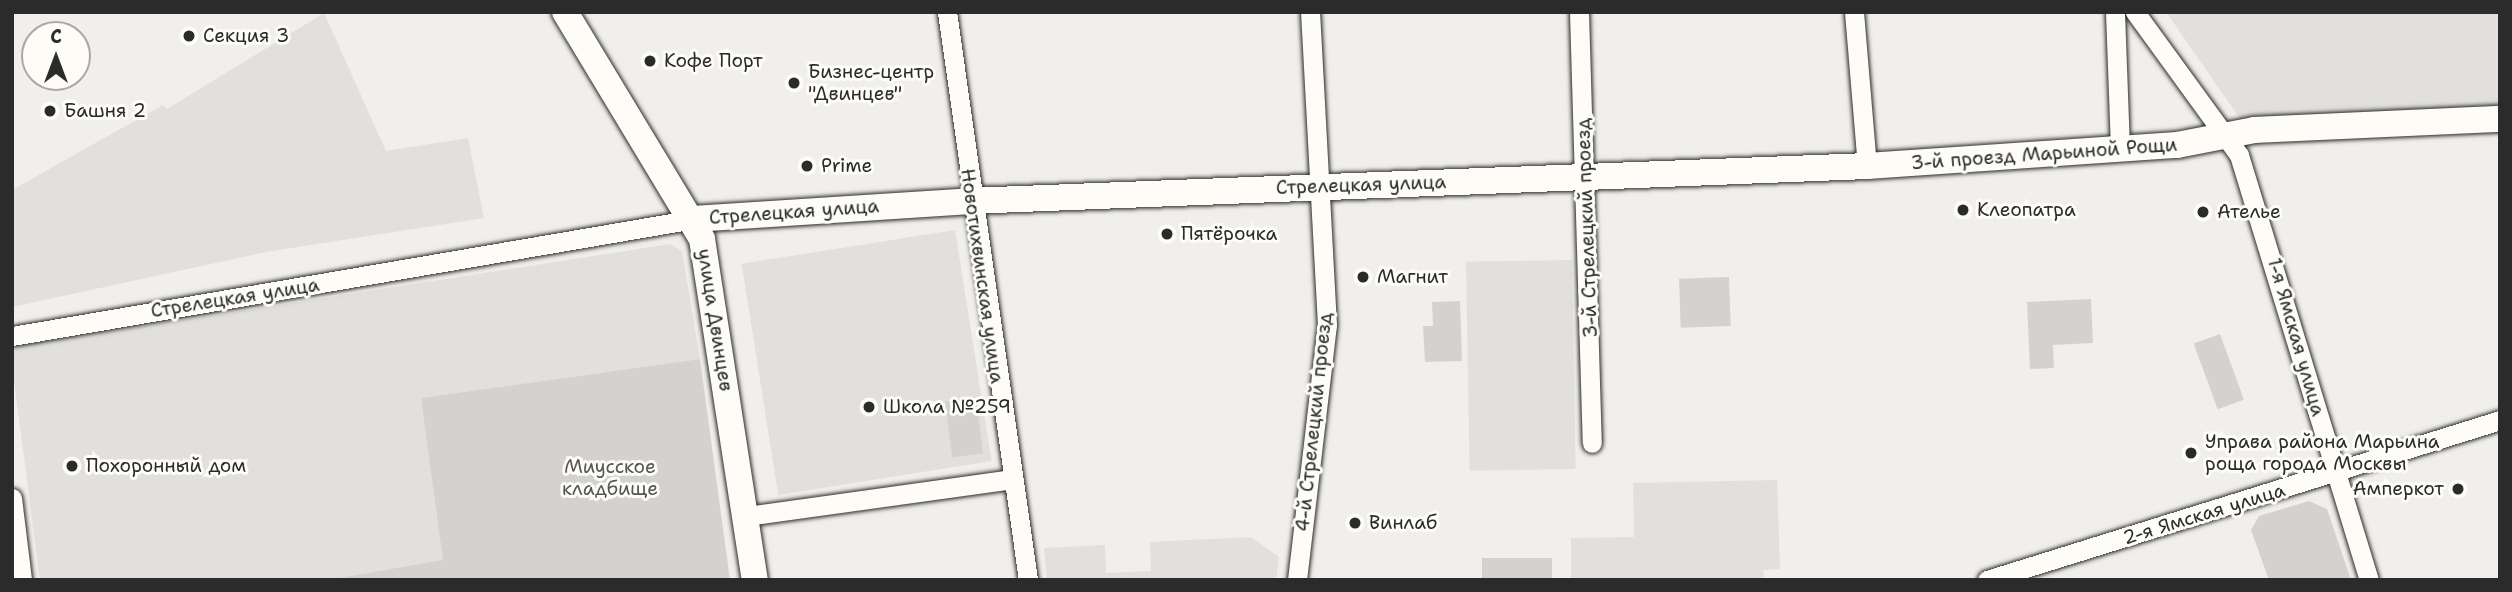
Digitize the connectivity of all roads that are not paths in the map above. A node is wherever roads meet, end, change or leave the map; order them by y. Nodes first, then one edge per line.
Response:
1 (548, 12) edge
2 (565, 12) edge
3 (576, 12) edge
4 (947, 12) edge
5 (1310, 12) edge
6 (1579, 12) edge
7 (1854, 12) edge
8 (2115, 12) edge
9 (2135, 12) edge
10 (594, 56) junction
11 (2500, 119) edge
12 (2230, 135) junction
13 (2120, 147) junction
14 (1867, 166) junction
15 (1586, 177) junction
16 (1322, 186) junction
17 (969, 201) junction
18 (694, 219) junction
19 (12, 336) edge
20 (2500, 420) edge
21 (1592, 443) dead end
22 (2336, 474) junction
23 (1012, 479) junction
24 (12, 498) edge
25 (746, 516) junction
26 (22, 580) edge
27 (755, 580) edge
28 (1028, 580) edge
29 (1297, 580) edge
30 (1987, 580) edge
31 (2369, 580) edge

1 - 10 street
2 - 10 street, улица Двинцев
3 - 10 street
4 - 17 street, Новотихвинская улица
5 - 16 street, 4-й Стрелецкий проезд
6 - 15 street, 3-й Стрелецкий проезд
7 - 14 street
8 - 13 street
9 - 12 street
10 - 18 street, улица Двинцев
11 - 12 street, 3-й проезд Марьиной Рощи
12 - 13 street, 3-й проезд Марьиной Рощи
12 - 22 street, 1-я Ямская улица
13 - 14 street, 3-й проезд Марьиной Рощи
14 - 15 street, 3-й проезд Марьиной Рощи
15 - 16 street, Стрелецкая улица
15 - 21 street, 3-й Стрелецкий проезд
16 - 17 street, Стрелецкая улица
16 - 29 street, 4-й Стрелецкий проезд
17 - 18 street, Стрелецкая улица
17 - 23 street, Новотихвинская улица
18 - 19 street, Стрелецкая улица
18 - 25 street, улица Двинцев
20 - 22 street, 2-я Ямская улица
22 - 30 street, 2-я Ямская улица
22 - 31 street, 1-я Ямская улица
23 - 25 street
23 - 28 street, Новотихвинская улица
24 - 26 street
25 - 27 street, улица Двинцев

